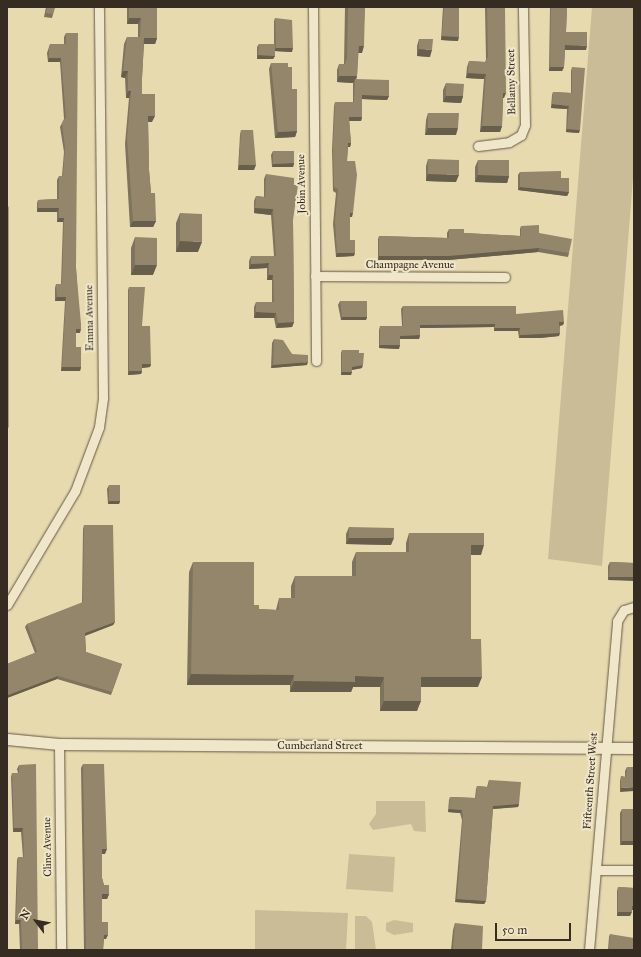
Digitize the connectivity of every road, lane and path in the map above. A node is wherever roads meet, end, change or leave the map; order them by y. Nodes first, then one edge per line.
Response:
1 (99, 7) edge
2 (313, 7) edge
3 (523, 7) edge
4 (478, 146) dead end
5 (315, 276) junction
6 (506, 277) dead end
7 (316, 361) dead end
8 (7, 605) edge
9 (634, 607) edge
10 (7, 739) edge
11 (59, 744) junction
12 (606, 748) junction
13 (634, 748) edge
14 (597, 870) junction
15 (634, 870) edge
16 (61, 950) edge
17 (589, 950) edge

1 - 8 street, Emma Avenue
2 - 5 street, Jobin Avenue
3 - 4 street, Bellamy Street
5 - 6 street, Champagne Avenue
5 - 7 street, Jobin Avenue
9 - 12 street, Fifteenth Street West
10 - 11 street, Cumberland Street
11 - 12 street, Cumberland Street
11 - 16 street, Cline Avenue
12 - 13 street, Cumberland Street
12 - 14 street, Fifteenth Street West
14 - 15 street
14 - 17 street, Fifteenth Street West

